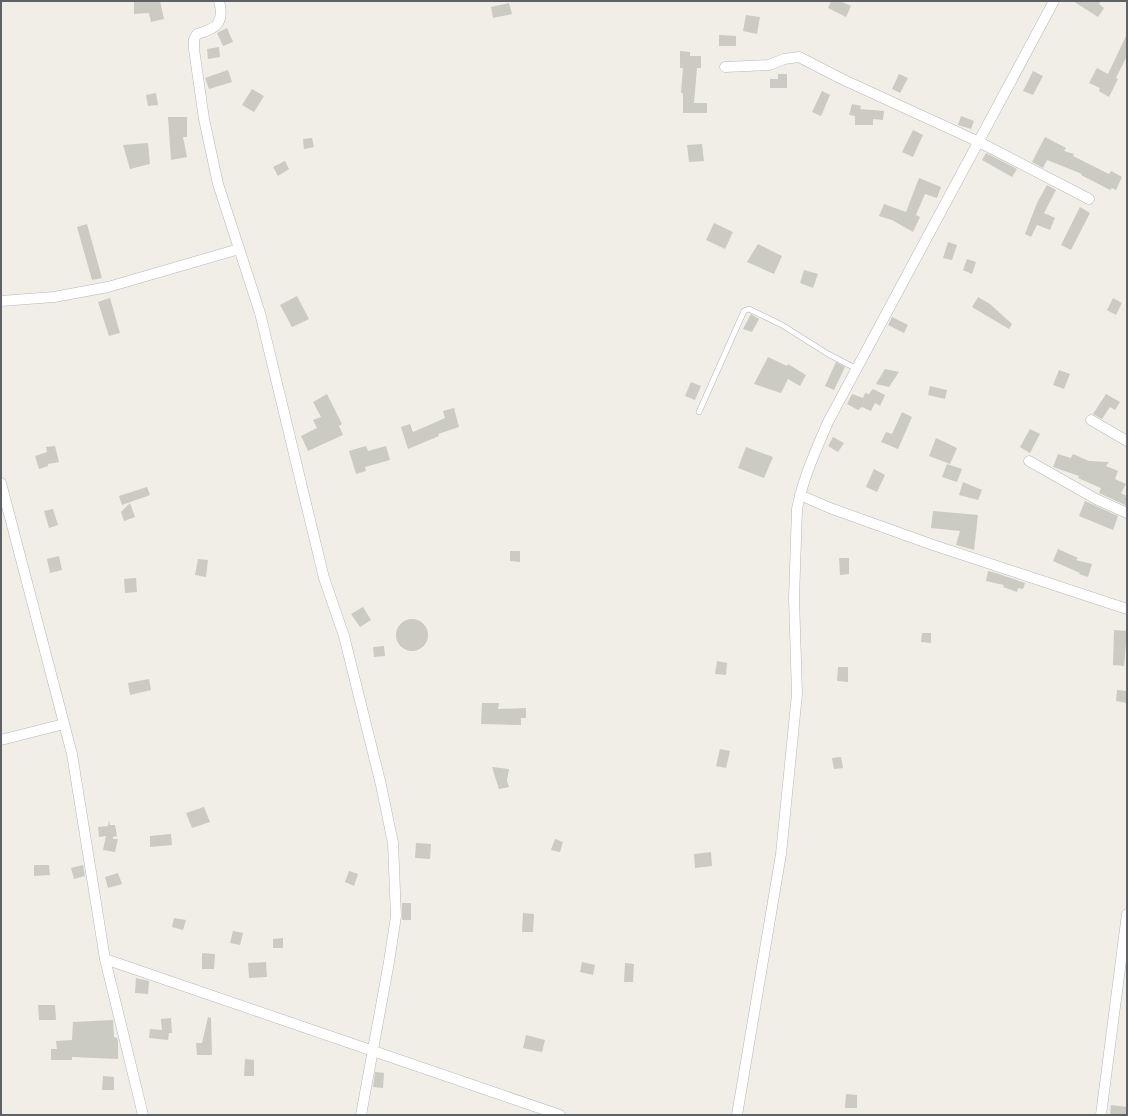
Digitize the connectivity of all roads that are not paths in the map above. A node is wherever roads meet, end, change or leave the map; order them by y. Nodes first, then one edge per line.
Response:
1 (219, 1) edge
2 (1054, 1) edge
3 (725, 67) dead end
4 (979, 142) junction
5 (1088, 199) dead end
6 (239, 249) junction
7 (1, 301) edge
8 (857, 370) junction
9 (699, 412) dead end
10 (1090, 420) dead end
11 (1127, 441) edge
12 (1029, 461) dead end
13 (1, 483) edge
14 (800, 495) junction
15 (1127, 513) edge
16 (1127, 609) edge
17 (64, 724) junction
18 (1, 740) edge
19 (1127, 914) edge
20 (106, 959) junction
21 (373, 1051) junction
22 (144, 1115) edge
23 (360, 1115) edge
24 (560, 1115) edge
25 (738, 1115) edge
26 (1101, 1115) edge

1 - 6 street
2 - 4 street
3 - 4 street
4 - 5 street
4 - 8 street
6 - 7 street
6 - 21 street
8 - 9 lane
8 - 14 street
10 - 11 street
12 - 15 street
13 - 17 street
14 - 16 street
14 - 25 street
17 - 18 street
17 - 20 street
19 - 26 street
20 - 21 street
20 - 22 street
21 - 23 street
21 - 24 street

